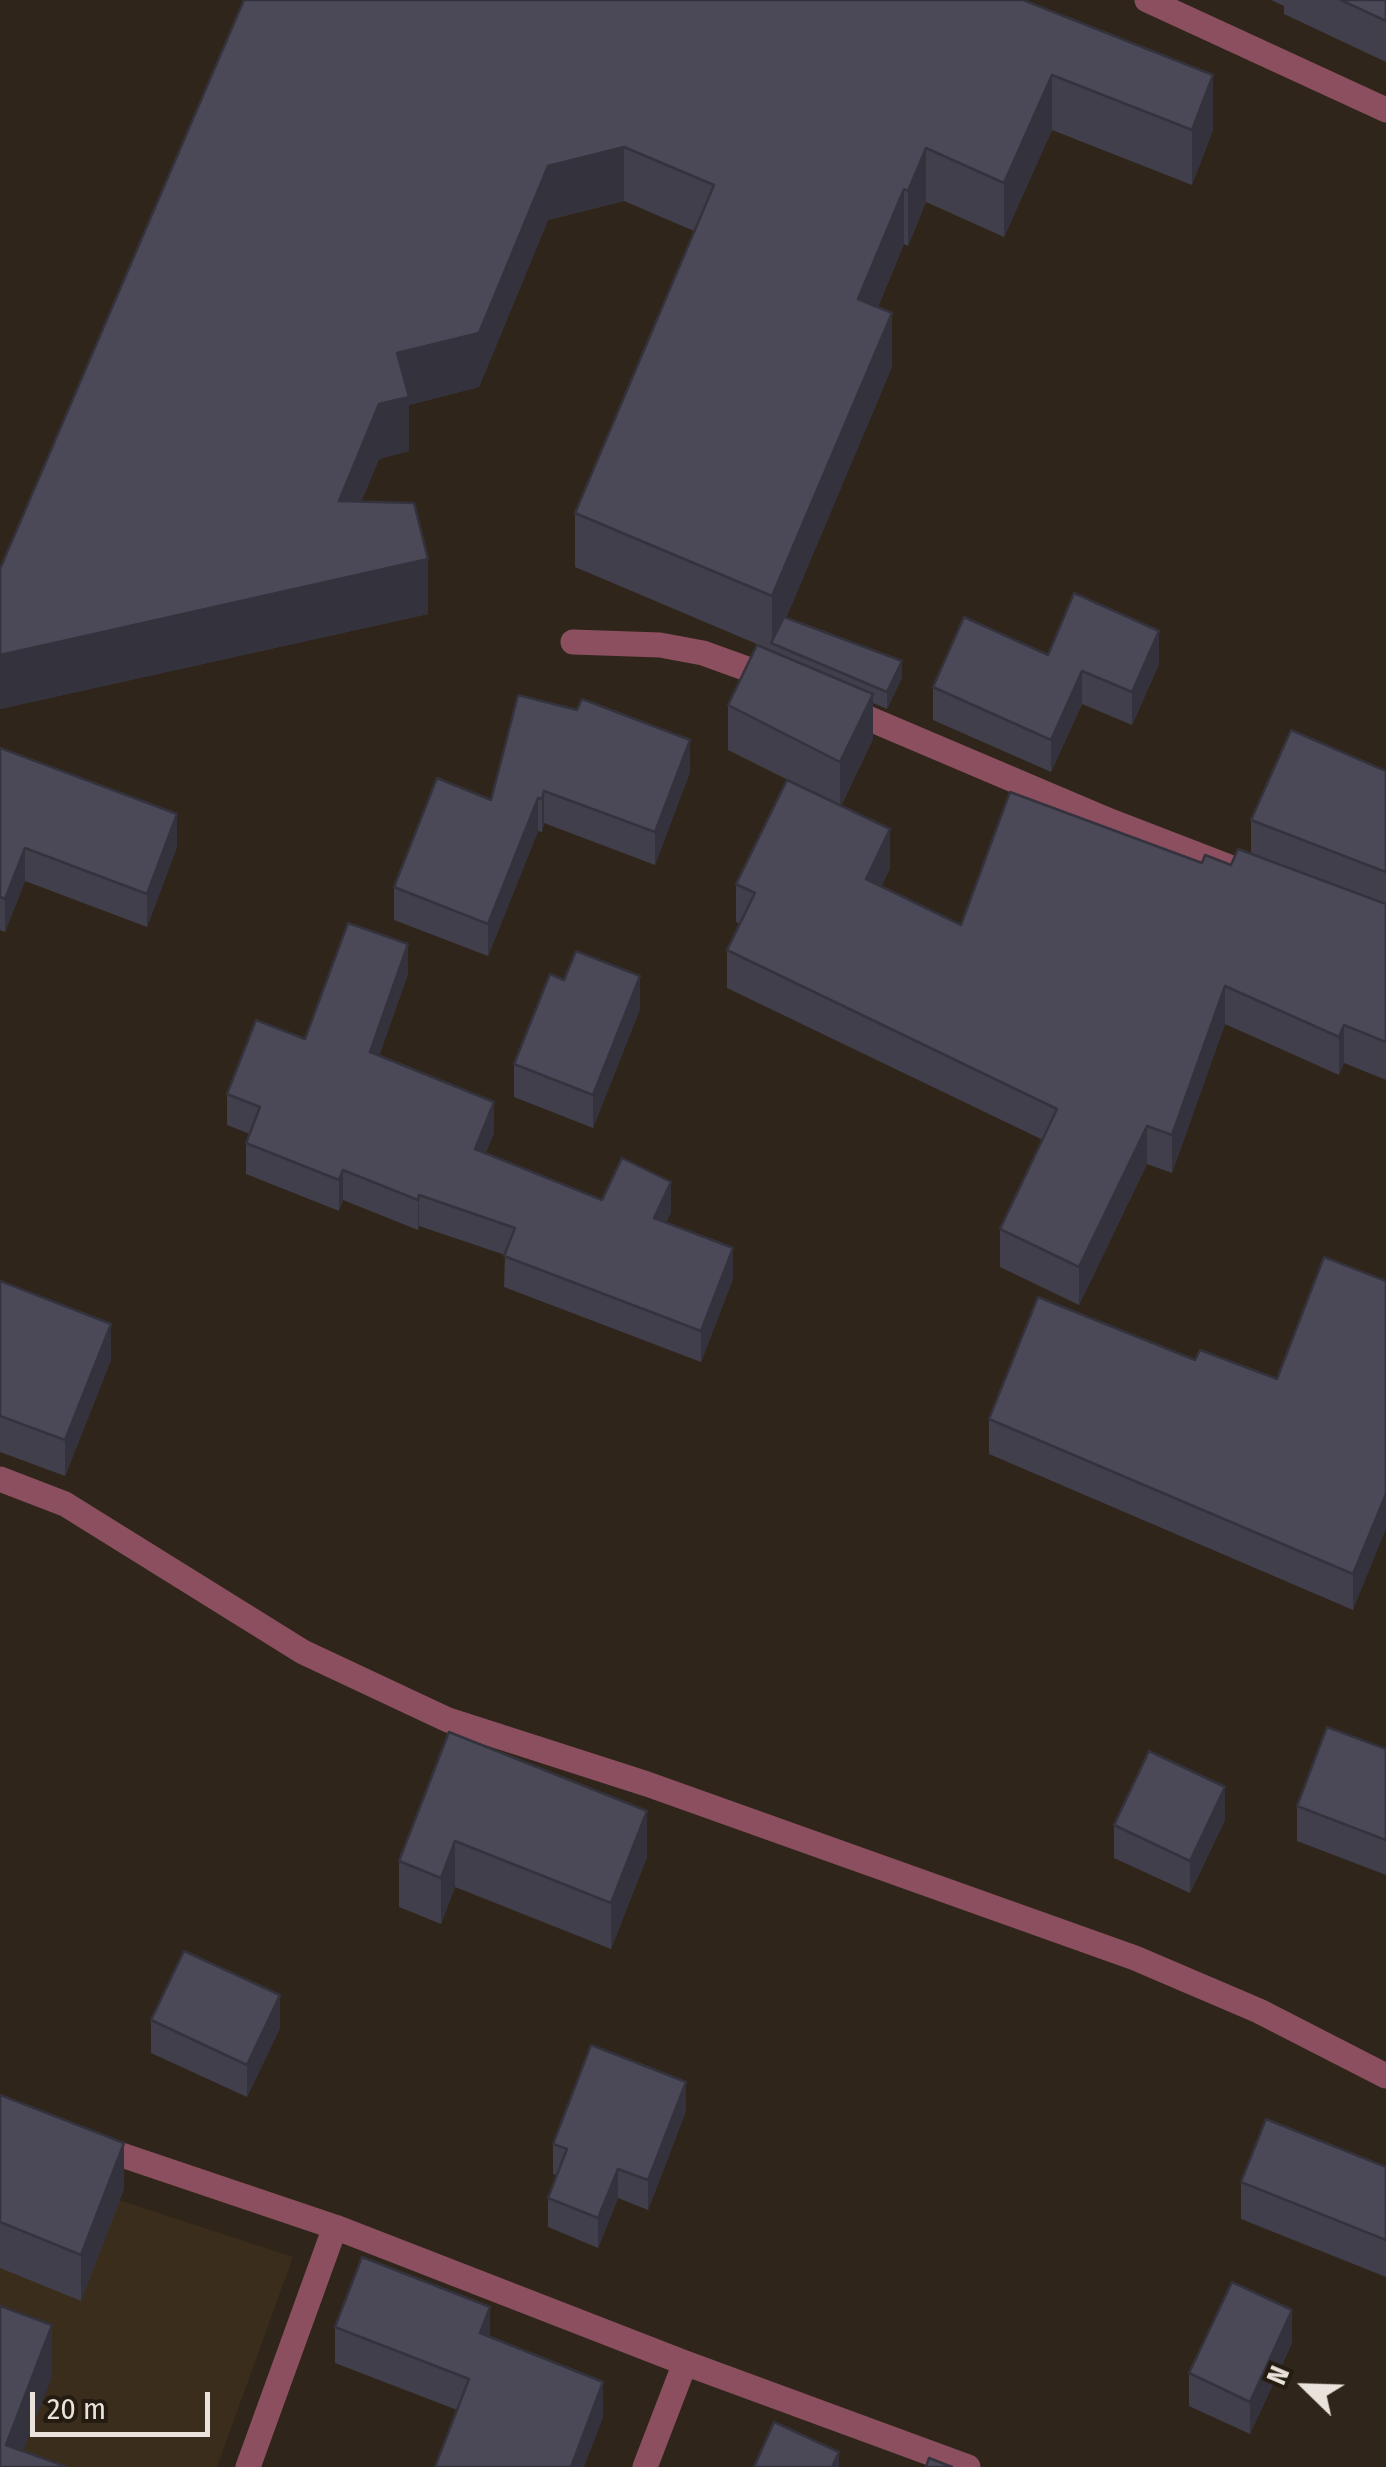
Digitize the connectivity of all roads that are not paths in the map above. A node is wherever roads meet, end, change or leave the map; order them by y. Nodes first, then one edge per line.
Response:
1 (1147, 0) edge
2 (1386, 110) edge
3 (573, 642) dead end
4 (1257, 878) edge
5 (0, 1480) edge
6 (1386, 2076) edge
7 (74, 2140) edge
8 (335, 2226) junction
9 (685, 2363) junction
10 (248, 2467) edge
11 (646, 2467) edge
12 (968, 2467) edge

1 - 2 street
3 - 4 street
5 - 6 street
7 - 8 street
8 - 9 street
8 - 10 street
9 - 11 street
9 - 12 street

